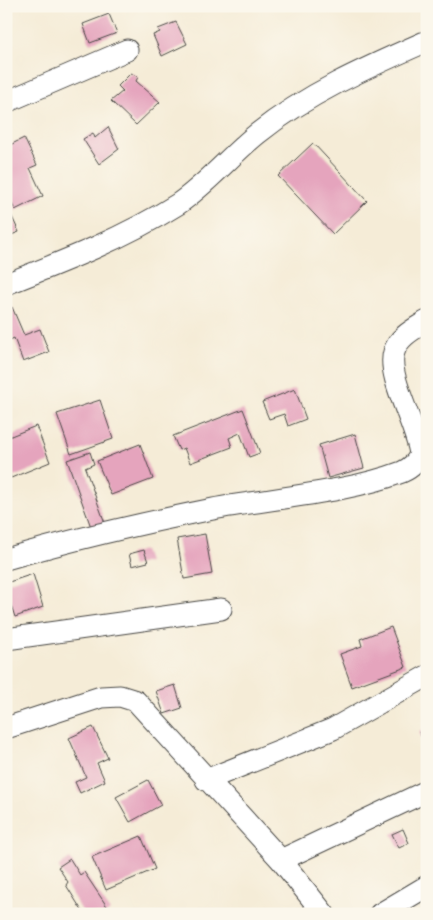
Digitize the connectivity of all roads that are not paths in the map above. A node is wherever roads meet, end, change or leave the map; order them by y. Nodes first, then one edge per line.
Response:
1 (427, 41) edge
2 (127, 50) dead end
3 (6, 102) edge
4 (6, 284) edge
5 (427, 321) edge
6 (6, 559) edge
7 (221, 609) dead end
8 (6, 639) edge
9 (427, 676) edge
10 (6, 728) edge
11 (206, 780) junction
12 (427, 791) edge
13 (281, 860) junction
14 (427, 886) edge
15 (324, 914) edge
16 (380, 914) edge

1 - 4 street
2 - 3 street
5 - 6 street
7 - 8 street
9 - 11 street
10 - 11 street
11 - 13 street
12 - 13 street
13 - 15 street
14 - 16 street

